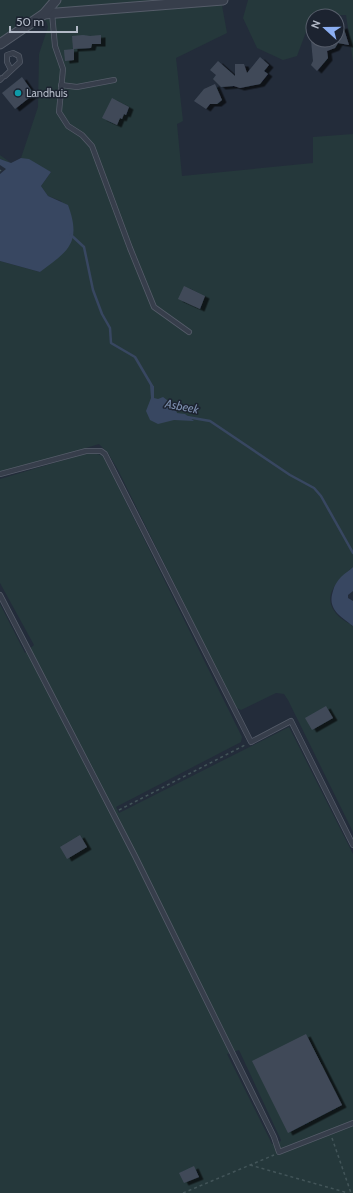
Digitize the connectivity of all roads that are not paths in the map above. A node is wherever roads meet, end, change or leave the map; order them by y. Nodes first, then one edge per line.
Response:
1 (56, 0) edge
2 (223, 0) edge
3 (48, 13) junction
4 (0, 44) edge
5 (11, 70) dead end
6 (2, 78) edge
7 (114, 80) dead end
8 (61, 85) junction
9 (189, 332) dead end
10 (0, 474) edge
11 (0, 595) edge
12 (353, 845) edge
13 (353, 1123) edge

1 - 3 street
2 - 3 street
3 - 4 street
3 - 8 lane
5 - 6 lane
7 - 8 lane
8 - 9 lane
10 - 12 lane
11 - 13 lane

